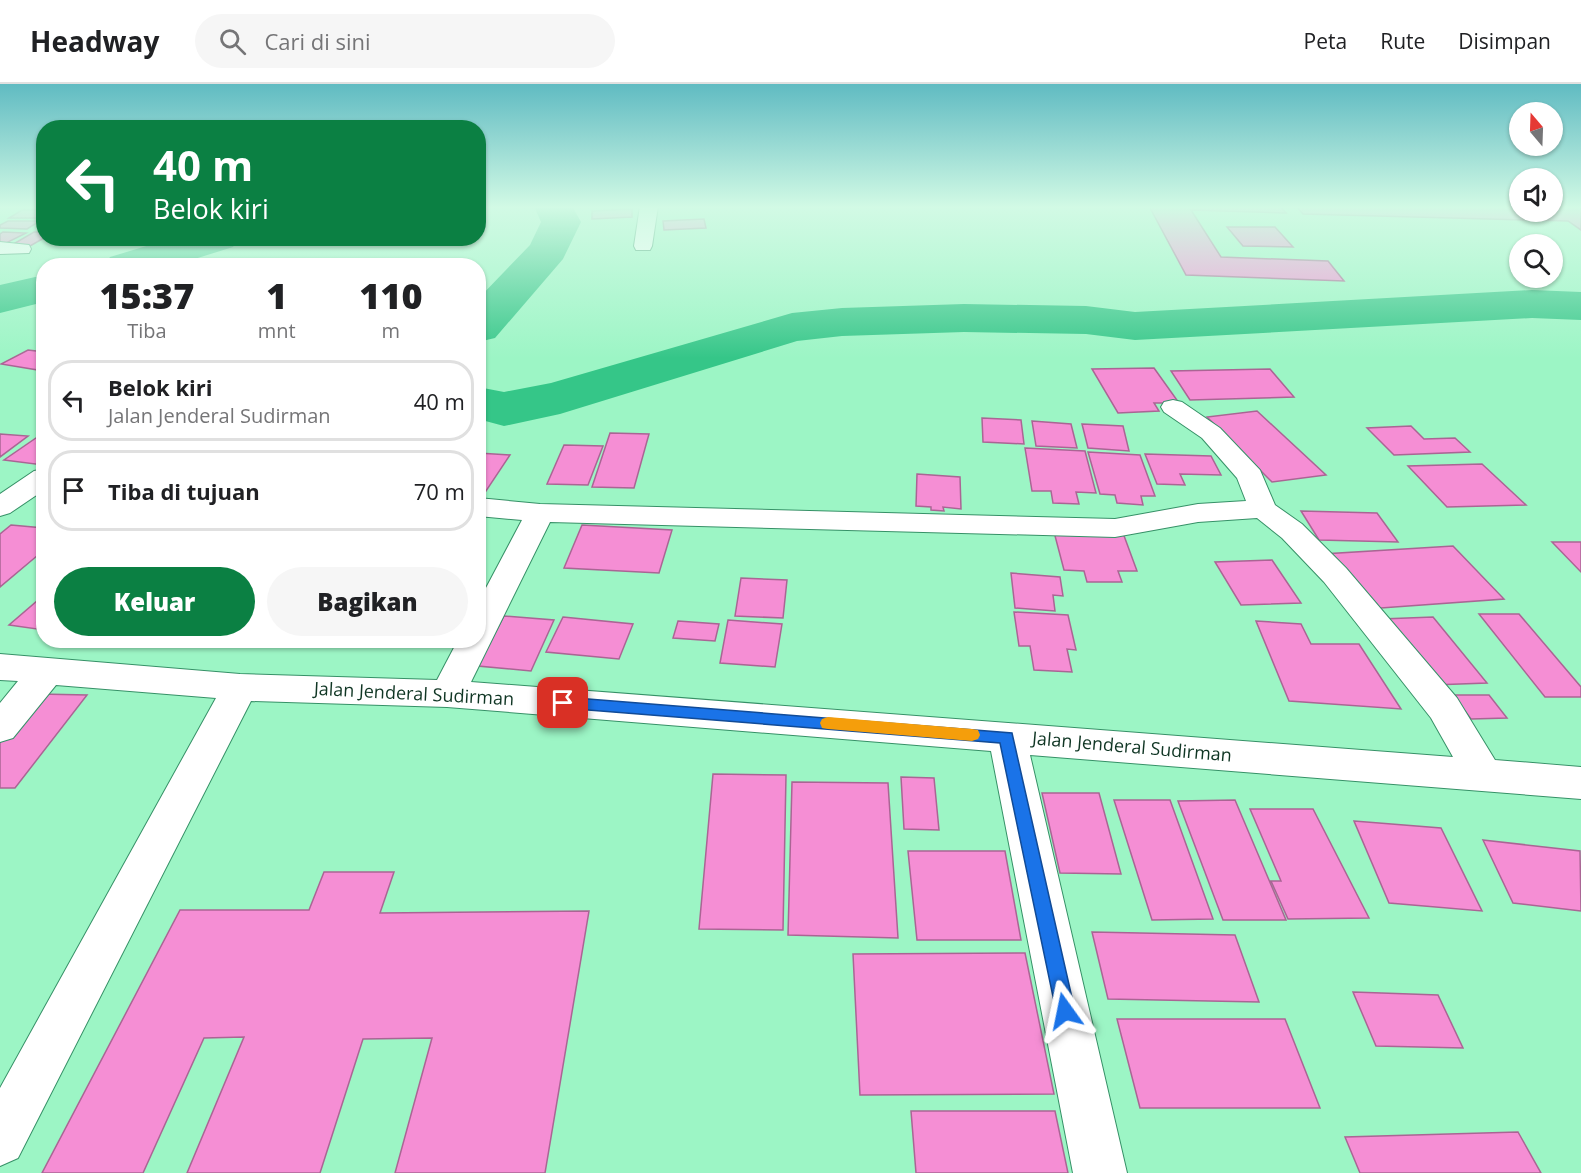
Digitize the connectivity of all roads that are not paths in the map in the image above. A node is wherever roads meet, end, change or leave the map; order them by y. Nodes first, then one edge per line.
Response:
1 (1173, 407) dead end
2 (36, 482) edge
3 (0, 507) edge
4 (486, 508) edge
5 (1263, 509) junction
6 (540, 513) junction
7 (486, 619) edge
8 (471, 648) edge
9 (0, 667) edge
10 (48, 670) junction
11 (240, 687) junction
12 (447, 694) junction
13 (0, 728) edge
14 (1007, 737) junction
15 (1484, 776) junction
16 (1581, 783) edge
17 (0, 1140) edge
18 (1100, 1173) edge

1 - 5 street
2 - 3 street
4 - 6 street
5 - 6 street
5 - 15 street
6 - 7 street
8 - 12 street
9 - 10 street, Jalan Jenderal Sudirman
10 - 11 street, Jalan Jenderal Sudirman
10 - 13 street
11 - 12 street, Jalan Jenderal Sudirman
11 - 17 street
12 - 14 street, Jalan Jenderal Sudirman
14 - 15 street, Jalan Jenderal Sudirman
14 - 18 street
15 - 16 street, Jalan Jenderal Sudirman

